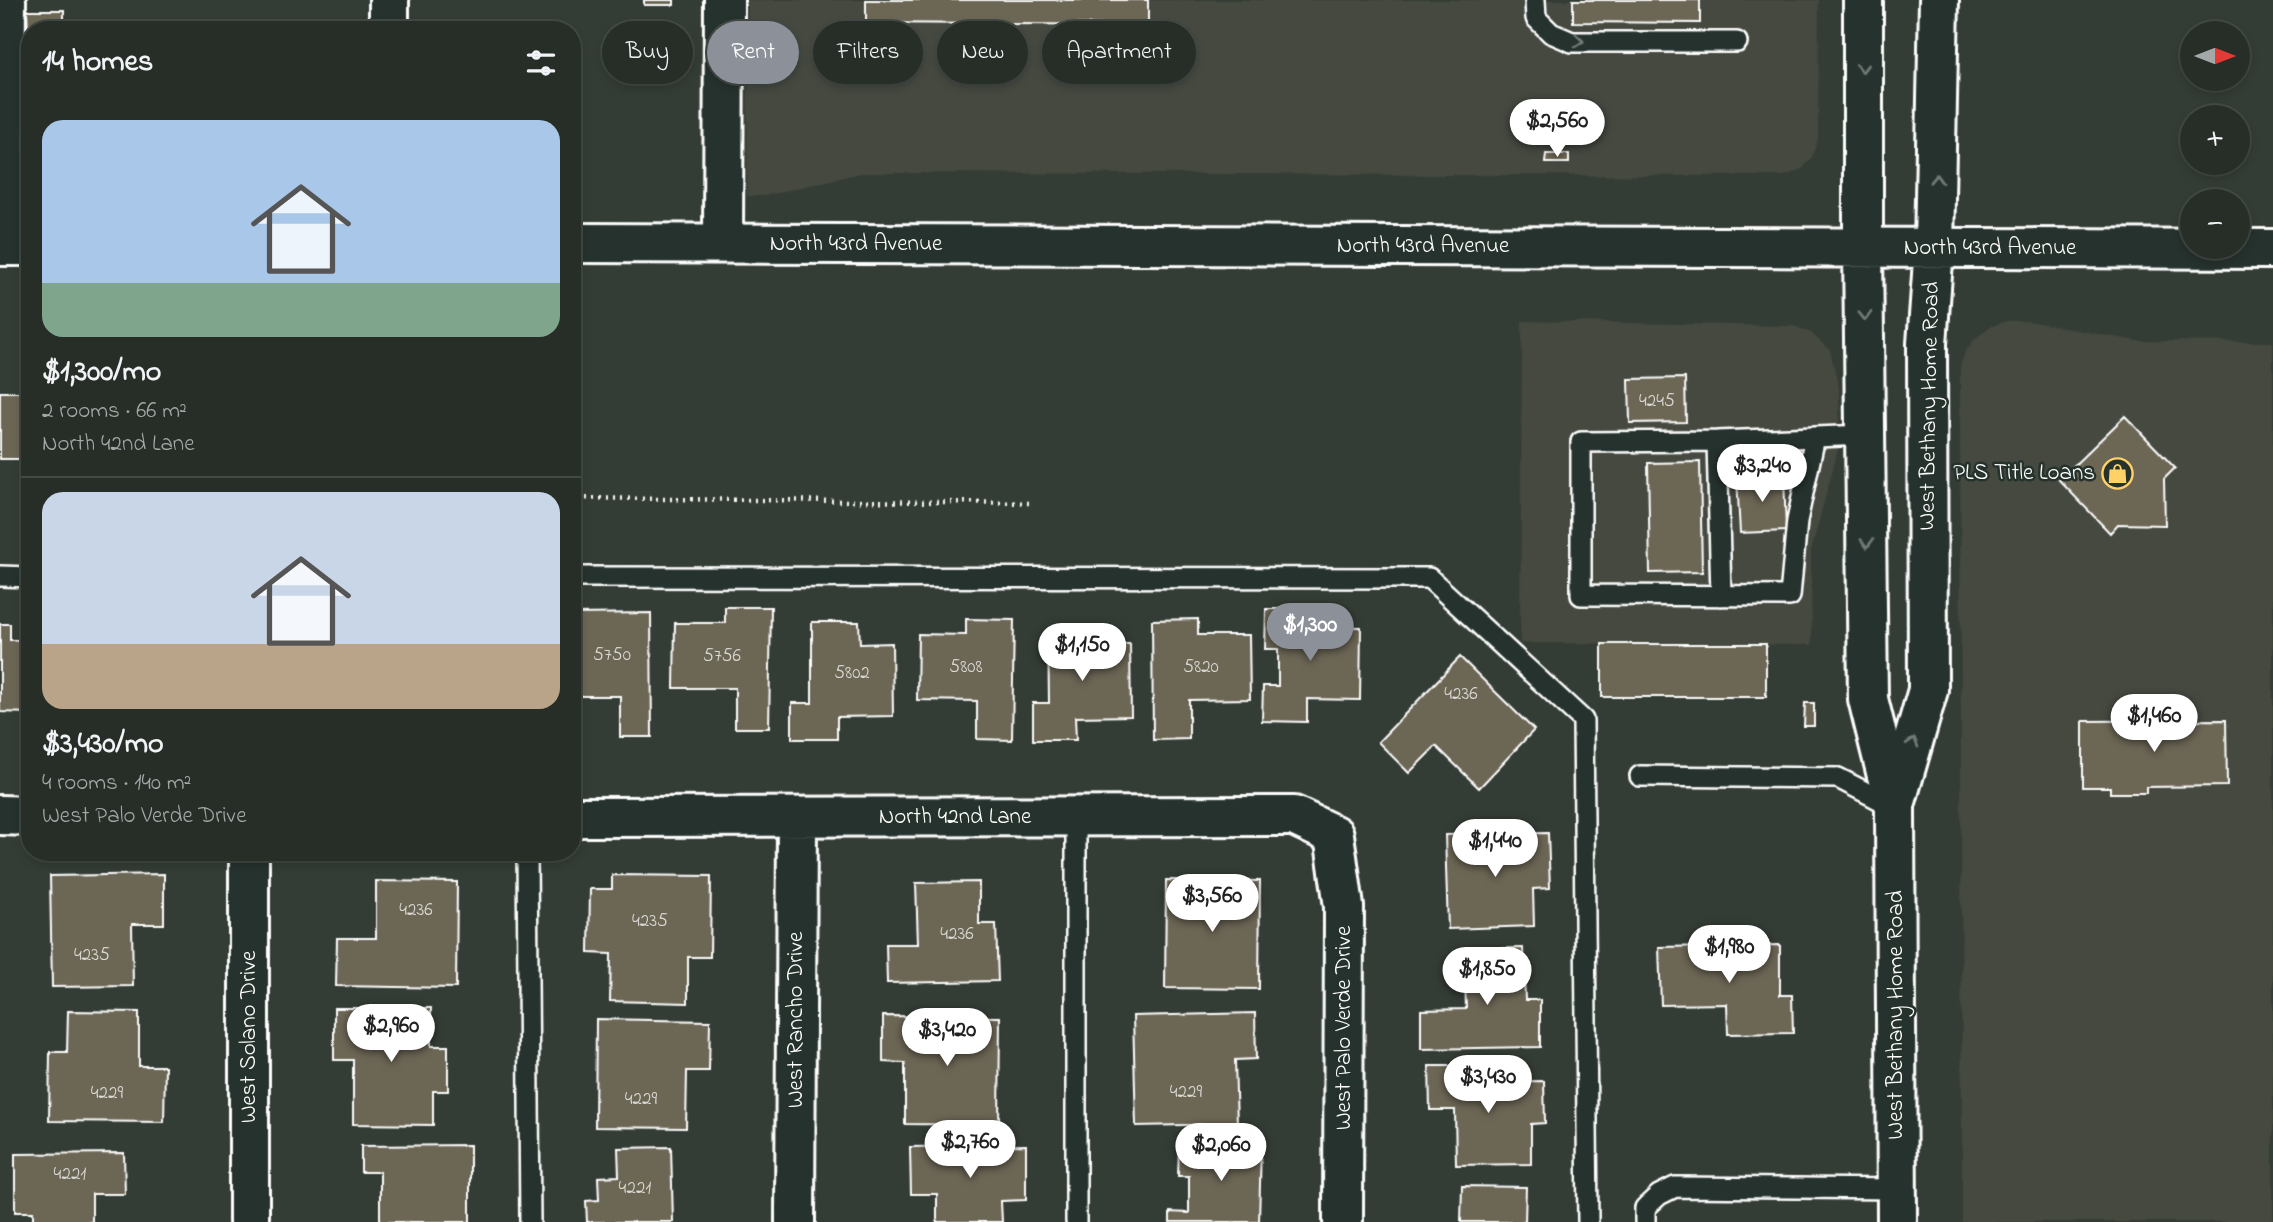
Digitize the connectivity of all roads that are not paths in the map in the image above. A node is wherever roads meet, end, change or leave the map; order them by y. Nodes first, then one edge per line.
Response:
1 (6, 0) edge
2 (389, 0) edge
3 (724, 0) edge
4 (1535, 0) edge
5 (1863, 0) edge
6 (1939, 0) edge
7 (389, 21) edge
8 (1737, 42) dead end
9 (581, 243) edge
10 (723, 243) junction
11 (11, 246) edge
12 (1863, 247) junction
13 (1934, 247) junction
14 (2273, 248) edge
15 (1866, 435) junction
16 (1815, 438) junction
17 (1717, 441) junction
18 (0, 576) edge
19 (21, 576) edge
20 (581, 577) edge
21 (1721, 596) junction
22 (1640, 776) dead end
23 (1895, 808) junction
24 (0, 816) edge
25 (21, 816) edge
26 (1076, 816) junction
27 (581, 817) edge
28 (797, 817) junction
29 (1334, 835) joint
30 (249, 861) edge
31 (527, 861) edge
32 (1897, 1206) edge
33 (249, 1222) edge
34 (530, 1222) edge
35 (795, 1222) edge
36 (1076, 1222) edge
37 (1343, 1222) edge
38 (1588, 1222) edge
39 (1645, 1222) edge

1 - 11 main road
2 - 7 main road
3 - 10 main road
4 -> 8 lane
5 -> 12 main road, West Bethany Home Road
13 -> 6 main road, West Bethany Home Road
9 - 10 main road, North 43rd Avenue
10 - 12 main road, North 43rd Avenue
12 - 13 main road, North 43rd Avenue
12 -> 15 main road, West Bethany Home Road
13 - 14 main road, North 43rd Avenue
23 -> 13 main road, West Bethany Home Road
15 - 16 lane
15 -> 23 main road, West Bethany Home Road
16 - 17 lane
16 - 21 lane
17 - 21 lane
17 - 21 lane
18 - 19 lane
20 - 38 lane
22 - 23 lane
23 - 32 main road, West Bethany Home Road
24 - 25 main road
26 - 28 main road, North 42nd Lane
26 - 29 main road, North 42nd Lane
26 - 36 lane
27 - 28 main road, North 42nd Lane
28 - 35 main road, West Rancho Drive
29 - 37 main road, West Palo Verde Drive
30 - 33 main road, West Solano Drive
31 - 34 lane
32 - 39 lane

